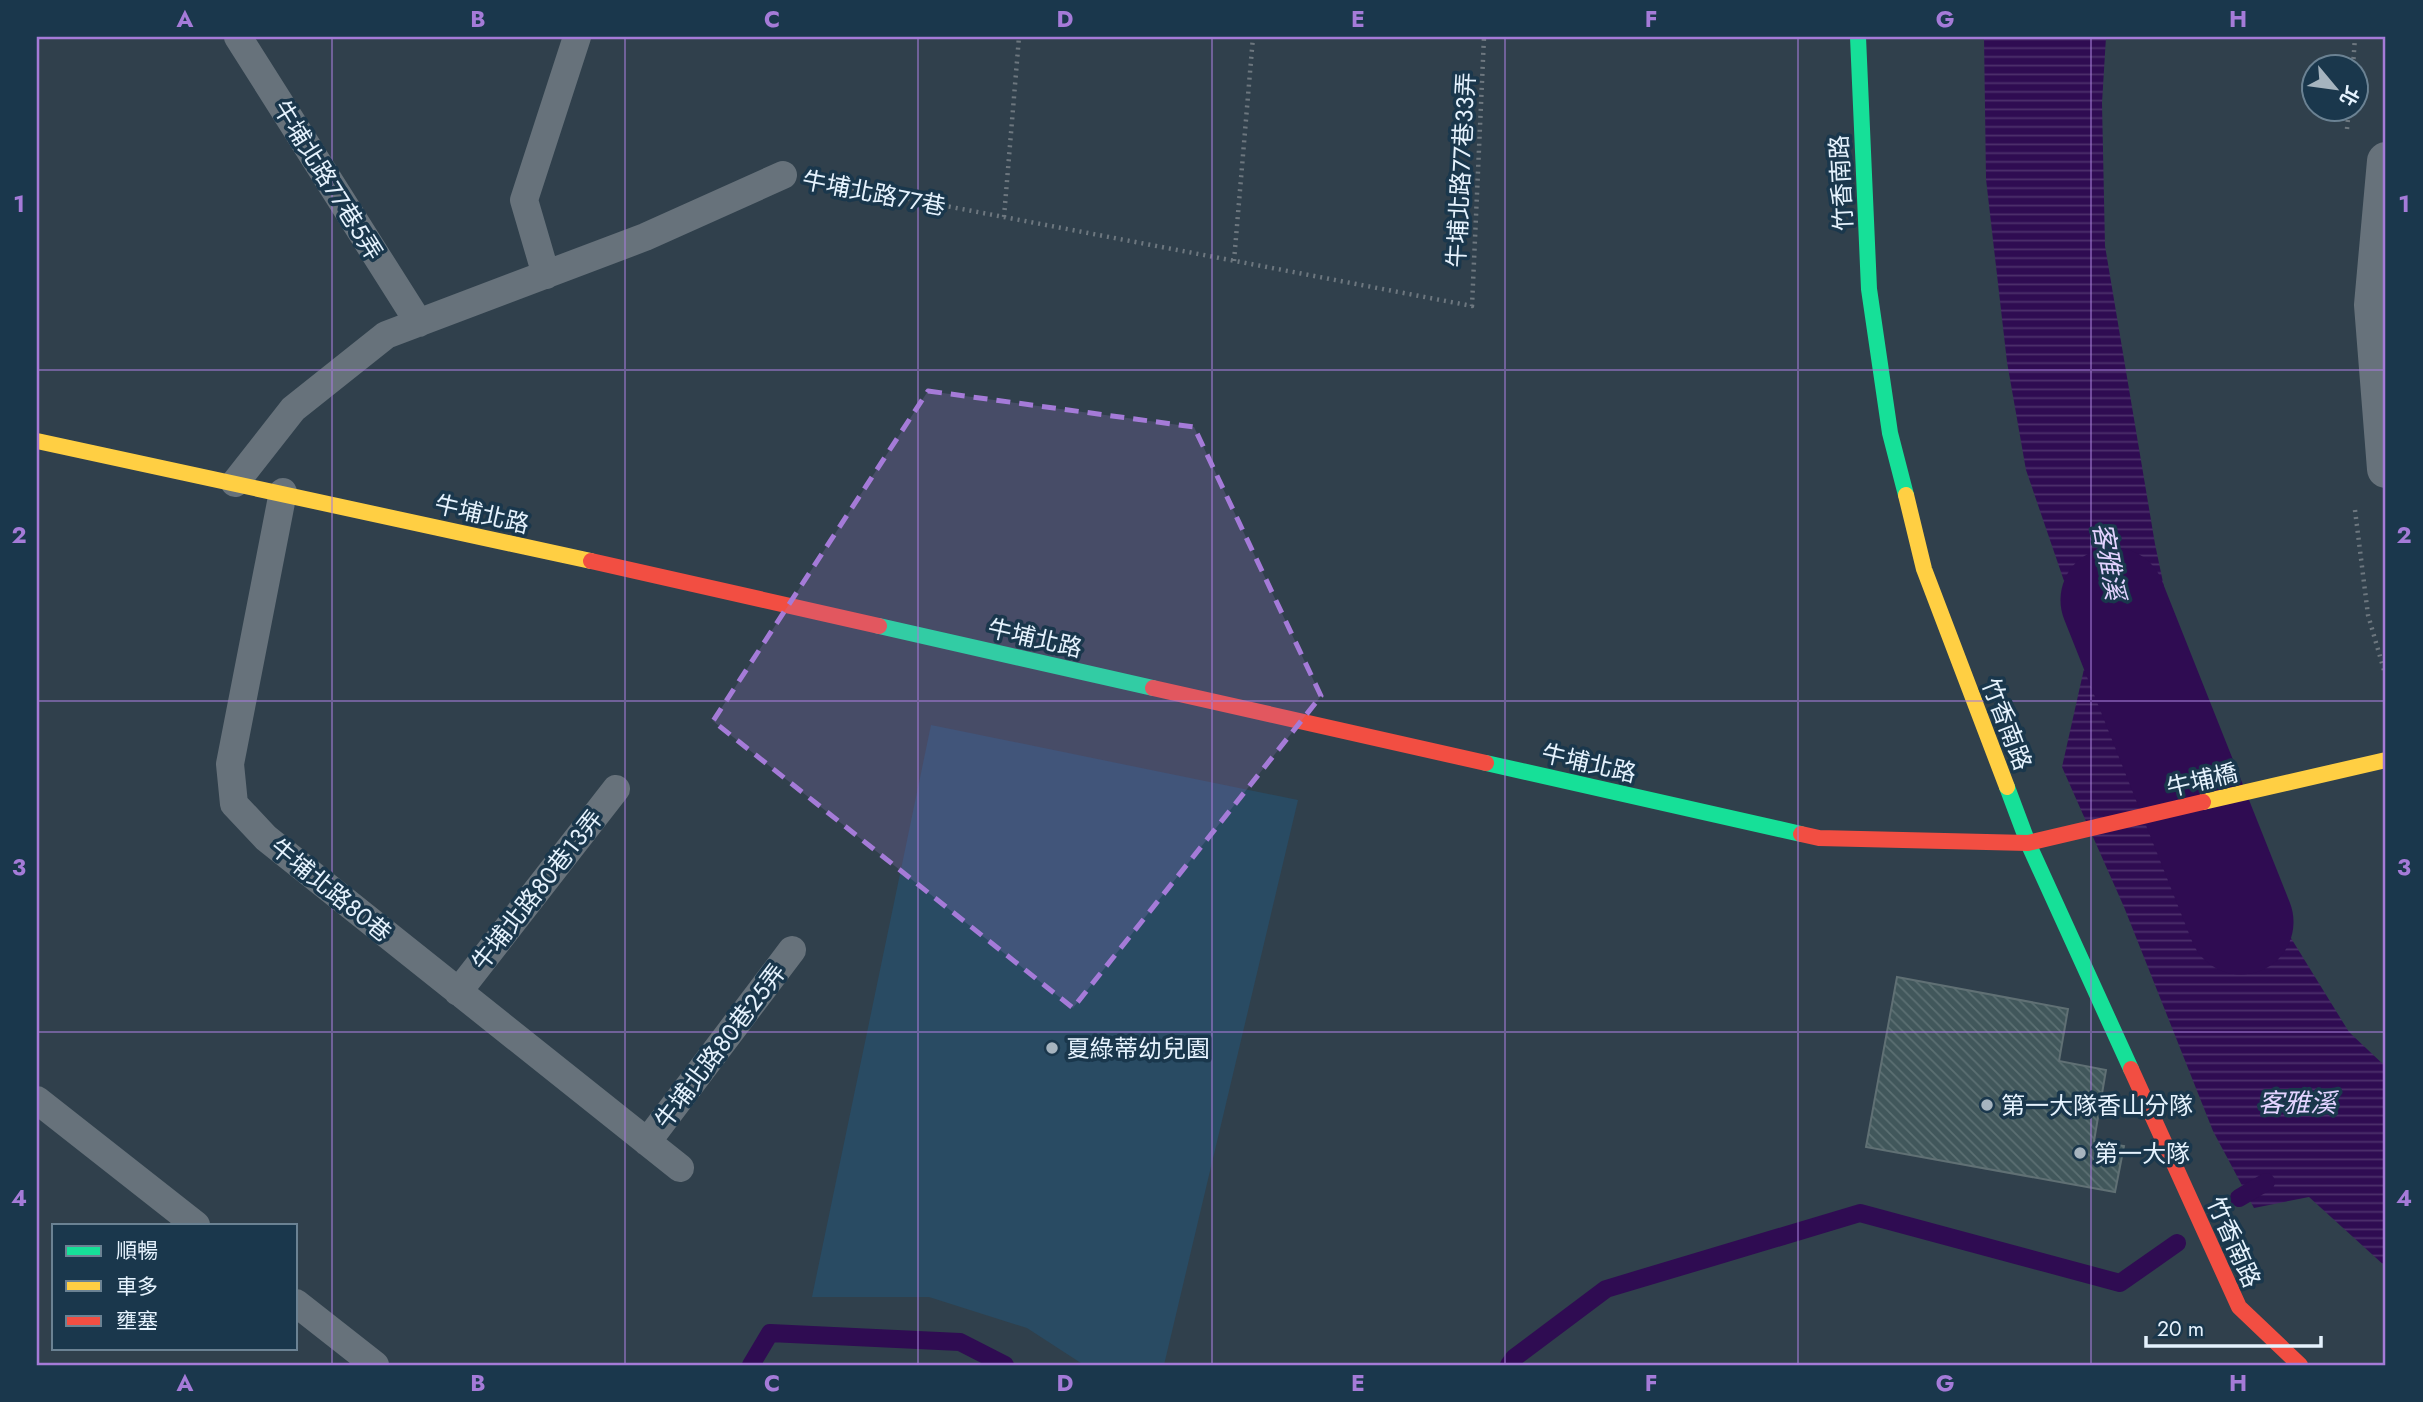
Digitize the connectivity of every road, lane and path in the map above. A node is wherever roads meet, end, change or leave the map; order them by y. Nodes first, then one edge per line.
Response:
1 (238, 37) edge
2 (577, 37) edge
3 (1019, 37) edge
4 (1253, 37) edge
5 (1485, 37) edge
6 (1858, 37) edge
7 (2386, 161) edge
8 (783, 175) joint
9 (1004, 217) junction
10 (1234, 261) junction
11 (546, 275) junction
12 (1472, 306) joint
13 (419, 323) junction
14 (37, 442) edge
15 (2386, 469) edge
16 (234, 483) junction
17 (282, 492) junction
18 (2386, 760) edge
19 (615, 789) dead end
20 (2028, 844) junction
21 (792, 950) dead end
22 (458, 992) junction
23 (37, 1100) edge
24 (647, 1142) junction
25 (680, 1168) dead end
26 (196, 1224) edge
27 (298, 1305) edge
28 (374, 1365) edge
29 (2300, 1365) edge

1 - 13 lane, 牛埔北路77巷5弄
2 - 11 lane
3 - 9 path
4 - 10 path
5 - 12 path, 牛埔北路77巷33弄
6 - 20 street, 竹香南路
7 - 15 street
8 - 9 path, 牛埔北路77巷
8 - 11 lane, 牛埔北路77巷
9 - 10 path, 牛埔北路77巷
10 - 12 path, 牛埔北路77巷
11 - 13 lane, 牛埔北路77巷
13 - 16 lane, 牛埔北路77巷
14 - 16 street, 牛埔北路
16 - 17 street, 牛埔北路
17 - 20 street, 牛埔北路
17 - 22 lane, 牛埔北路80巷
18 - 20 street, 牛埔橋
19 - 22 lane, 牛埔北路80巷13弄
20 - 29 street, 竹香南路
21 - 24 lane, 牛埔北路80巷25弄
22 - 24 lane, 牛埔北路80巷
23 - 26 lane
24 - 25 lane, 牛埔北路80巷
27 - 28 lane

